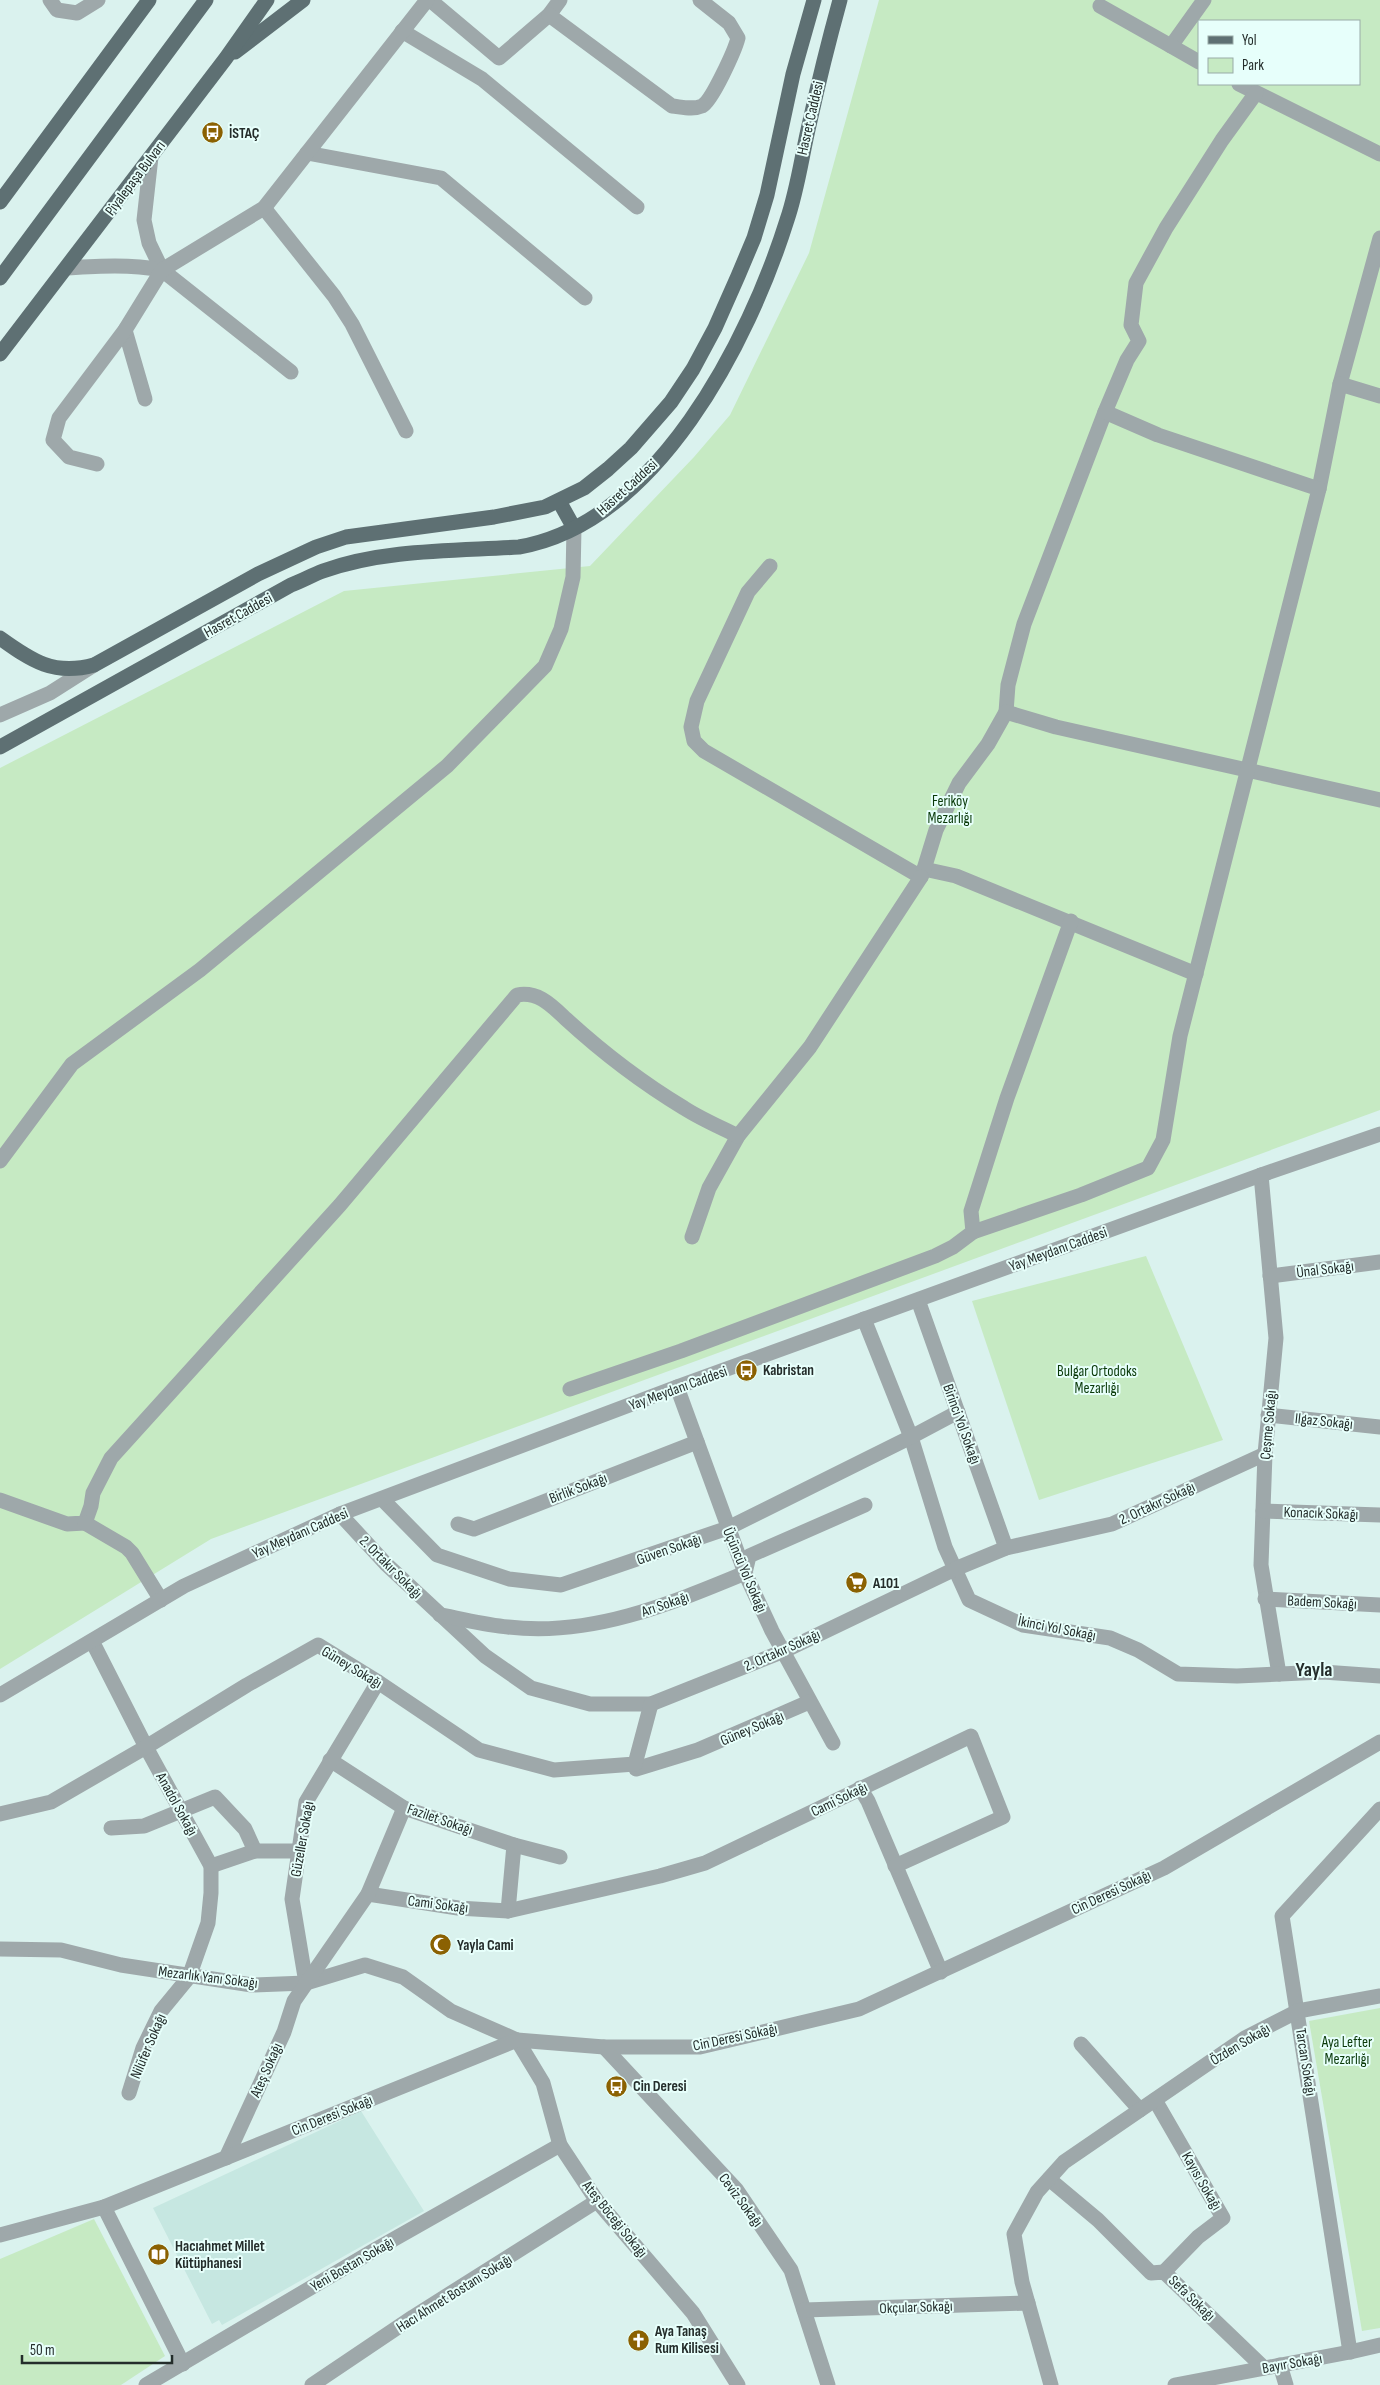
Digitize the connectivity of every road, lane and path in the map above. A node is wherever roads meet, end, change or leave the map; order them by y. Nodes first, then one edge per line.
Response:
1 (50, 0) edge
2 (98, 0) edge
3 (149, 0) edge
4 (206, 0) edge
5 (267, 0) edge
6 (303, 0) edge
7 (428, 0) edge
8 (560, 0) edge
9 (700, 0) edge
10 (814, 0) edge
11 (840, 0) edge
12 (1204, 0) edge
13 (1100, 6) dead end
14 (549, 15) junction
15 (402, 32) junction
16 (1171, 46) junction
17 (226, 58) junction
18 (499, 58) junction
19 (1198, 61) edge
20 (482, 80) junction
21 (1241, 85) edge
22 (1256, 93) junction
23 (307, 153) junction
24 (1380, 154) edge
25 (151, 157) junction
26 (0, 202) edge
27 (637, 207) dead end
28 (264, 208) junction
29 (1380, 238) edge
30 (67, 268) junction
31 (162, 270) junction
32 (0, 278) edge
33 (584, 298) dead end
34 (125, 330) junction
35 (0, 354) edge
36 (291, 372) dead end
37 (1340, 384) junction
38 (1380, 396) edge
39 (145, 399) dead end
40 (1105, 412) junction
41 (406, 431) dead end
42 (97, 464) dead end
43 (1319, 489) junction
44 (559, 501) junction
45 (574, 528) junction
46 (770, 566) dead end
47 (0, 638) edge
48 (94, 665) junction
49 (1006, 712) junction
50 (0, 715) edge
51 (0, 747) edge
52 (1247, 771) junction
53 (1380, 800) edge
54 (922, 873) junction
55 (1071, 921) junction
56 (1196, 974) junction
57 (1380, 1134) edge
58 (738, 1136) junction
59 (0, 1161) edge
60 (1261, 1175) junction
61 (973, 1232) junction
62 (692, 1237) dead end
63 (1380, 1262) edge
64 (1270, 1276) junction
65 (918, 1300) junction
66 (864, 1319) junction
67 (677, 1387) junction
68 (570, 1389) dead end
69 (958, 1412) junction
70 (1268, 1415) junction
71 (1380, 1427) edge
72 (911, 1437) junction
73 (697, 1442) junction
74 (1265, 1454) junction
75 (382, 1499) junction
76 (0, 1500) edge
77 (865, 1505) dead end
78 (1263, 1511) junction
79 (340, 1514) junction
80 (1380, 1515) edge
81 (85, 1523) junction
82 (458, 1524) dead end
83 (728, 1528) junction
84 (1006, 1548) junction
85 (955, 1569) junction
86 (745, 1573) junction
87 (1265, 1598) junction
88 (161, 1600) junction
89 (1380, 1605) edge
90 (440, 1615) junction
91 (92, 1640) junction
92 (784, 1651) junction
93 (1279, 1674) junction
94 (1380, 1676) edge
95 (378, 1682) junction
96 (0, 1695) edge
97 (809, 1702) junction
98 (650, 1704) junction
99 (1380, 1742) edge
100 (833, 1743) dead end
101 (146, 1747) junction
102 (330, 1760) junction
103 (636, 1769) dead end
104 (860, 1788) junction
105 (404, 1808) junction
106 (1380, 1809) edge
107 (182, 1812) junction
108 (0, 1814) edge
109 (110, 1828) dead end
110 (514, 1845) junction
111 (256, 1851) junction
112 (299, 1851) junction
113 (560, 1857) dead end
114 (211, 1866) junction
115 (895, 1866) junction
116 (368, 1894) junction
117 (508, 1910) junction
118 (0, 1949) edge
119 (941, 1972) junction
120 (188, 1977) junction
121 (306, 1983) junction
122 (1380, 1996) edge
123 (1298, 2011) junction
124 (517, 2040) junction
125 (1081, 2044) dead end
126 (604, 2047) junction
127 (129, 2093) dead end
128 (1155, 2100) junction
129 (1140, 2110) junction
130 (560, 2145) junction
131 (226, 2158) junction
132 (1049, 2179) junction
133 (597, 2201) junction
134 (104, 2208) junction
135 (0, 2235) edge
136 (1164, 2272) junction
137 (1028, 2303) junction
138 (804, 2310) junction
139 (1380, 2345) edge
140 (1350, 2352) junction
141 (183, 2364) junction
142 (1280, 2365) junction
143 (1264, 2368) junction
144 (146, 2385) edge
145 (312, 2385) edge
146 (738, 2385) edge
147 (828, 2385) edge
148 (1051, 2385) edge
149 (1175, 2385) edge
150 (1286, 2385) edge

1 - 2 street
3 - 26 main road
4 - 32 main road
5 - 17 main road, Piyalepaşa Bulvarı
6 - 17 main road
7 - 15 street
7 - 18 street
8 - 14 street
9 - 14 street
10 - 44 main road, Hasret Caddesi
11 - 45 main road, Hasret Caddesi
12 - 16 street
13 - 16 street
14 - 18 street
15 - 20 street
15 - 23 street
16 - 19 street
17 - 25 main road, Piyalepaşa Bulvarı
18 - 20 street
20 - 27 street
21 - 22 street
22 - 24 street
22 - 40 street
23 - 28 street
23 - 33 street
25 - 30 main road, Piyalepaşa Bulvarı
25 - 31 street
28 - 31 street
28 - 41 street
29 - 37 street
30 - 31 street
30 - 35 main road, Piyalepaşa Bulvarı
31 - 34 street
31 - 36 street
34 - 39 street
34 - 42 street
37 - 38 street
37 - 43 street
40 - 43 street
40 - 49 street
43 - 52 street
44 - 45 main road
44 - 48 main road, Hasret Caddesi
45 - 51 main road, Hasret Caddesi
45 - 59 street
46 - 54 street
47 - 48 main road, Hasret Caddesi
48 - 50 street
49 - 52 street
49 - 54 street
52 - 53 street
52 - 56 street
54 - 55 street
54 - 58 street
55 - 56 street
55 - 61 street
56 - 61 street
57 - 60 street, Yay Meydanı Caddesi
58 - 62 street
58 - 81 street
60 - 64 street, Çeşme Sokağı
60 - 65 street, Yay Meydanı Caddesi
61 - 68 street
63 - 64 street, Ünal Sokağı
64 - 70 street, Çeşme Sokağı
65 - 66 street, Yay Meydanı Caddesi
65 - 69 street, Birinci Yol Sokağı
66 - 67 street, Yay Meydanı Caddesi
66 - 72 street, İkinci Yol Sokağı
67 - 73 street, Üçüncü Yol Sokağı
67 - 75 street, Yay Meydanı Caddesi
69 - 72 street, Güven Sokağı
69 - 84 street, Birinci Yol Sokağı
70 - 71 street, Ilgaz Sokağı
70 - 74 street, Çeşme Sokağı
72 - 83 street, Güven Sokağı
72 - 85 street, İkinci Yol Sokağı
73 - 82 street, Birlik Sokağı
73 - 83 street, Üçüncü Yol Sokağı
74 - 78 street, Çeşme Sokağı
74 - 84 street, 2. Ortakır Sokağı
75 - 79 street, Yay Meydanı Caddesi
75 - 83 street, Güven Sokağı
76 - 81 street
77 - 86 street
78 - 80 street, Konacık Sokağı
78 - 87 street, Çeşme Sokağı
79 - 88 street, Yay Meydanı Caddesi
79 - 90 street, 2. Ortakır Sokağı
81 - 88 street
83 - 86 street, Üçüncü Yol Sokağı
84 - 85 street, 2. Ortakır Sokağı
85 - 92 street, 2. Ortakır Sokağı
85 - 93 street, İkinci Yol Sokağı
86 - 90 street, Arı Sokağı
86 - 92 street, Üçüncü Yol Sokağı
87 - 89 street, Badem Sokağı
87 - 93 street, Çeşme Sokağı
88 - 91 street, Yay Meydanı Caddesi
90 - 98 street, 2. Ortakır Sokağı
91 - 96 street, Yay Meydanı Caddesi
91 - 101 street, Anadol Sokağı
92 - 97 street, Üçüncü Yol Sokağı
92 - 98 street, 2. Ortakır Sokağı
93 - 94 street, İkinci Yol Sokağı
95 - 98 street, Güney Sokağı
95 - 101 street, Güney Sokağı
95 - 102 street, Güzeller Sokağı
97 - 100 street, Üçüncü Yol Sokağı
97 - 103 street, Güney Sokağı
99 - 119 street, Cin Deresi Sokağı
101 - 107 street, Anadol Sokağı
101 - 108 street, Güney Sokağı
102 - 105 street, Fazilet Sokağı
102 - 112 street, Güzeller Sokağı
104 - 115 street
104 - 115 street, Cami Sokağı
104 - 117 street, Cami Sokağı
105 - 110 street, Fazilet Sokağı
105 - 116 street
106 - 123 street, Tarcan Sokağı
107 - 109 street
107 - 111 street
107 - 114 street, Anadol Sokağı
110 - 113 street, Fazilet Sokağı
110 - 117 street
111 - 112 street
111 - 114 street
112 - 121 street, Güzeller Sokağı
114 - 120 street, Anadol Sokağı
115 - 119 street
116 - 117 street, Cami Sokağı
116 - 121 street
118 - 120 street, Mezarlık Yanı Sokağı
119 - 126 street, Cin Deresi Sokağı
120 - 121 street, Mezarlık Yanı Sokağı
120 - 127 street, Nilüfer Sokağı
121 - 124 street, Mezarlık Yanı Sokağı
121 - 131 street, Ateş Sokağı
122 - 123 street, Özden Sokağı
123 - 128 street, Özden Sokağı
123 - 140 street, Tarcan Sokağı
124 - 126 street, Cin Deresi Sokağı
124 - 130 street, Ateş Böceği Sokağı
124 - 131 street, Cin Deresi Sokağı
125 - 129 street
126 - 138 street, Ceviz Sokağı
128 - 129 street, Özden Sokağı
128 - 136 street, Kayısı Sokağı
129 - 132 street, Özden Sokağı
130 - 133 street, Ateş Böceği Sokağı
130 - 141 street, Yeni Bostan Sokağı
131 - 134 street, Cin Deresi Sokağı
132 - 136 street, Sefa Sokağı
132 - 137 street, Özden Sokağı
133 - 145 street, Hacı Ahmet Bostanı Sokağı
133 - 146 street, Ateş Böceği Sokağı
134 - 135 street, Cin Deresi Sokağı
134 - 141 street
136 - 143 street, Sefa Sokağı
137 - 138 street, Okçular Sokağı
137 - 148 street, Özden Sokağı
138 - 147 street, Ceviz Sokağı
139 - 140 street, Bayır Sokağı
140 - 142 street, Bayır Sokağı
141 - 144 street, Yeni Bostan Sokağı
142 - 143 street, Bayır Sokağı
142 - 150 street
143 - 149 street, Bayır Sokağı

